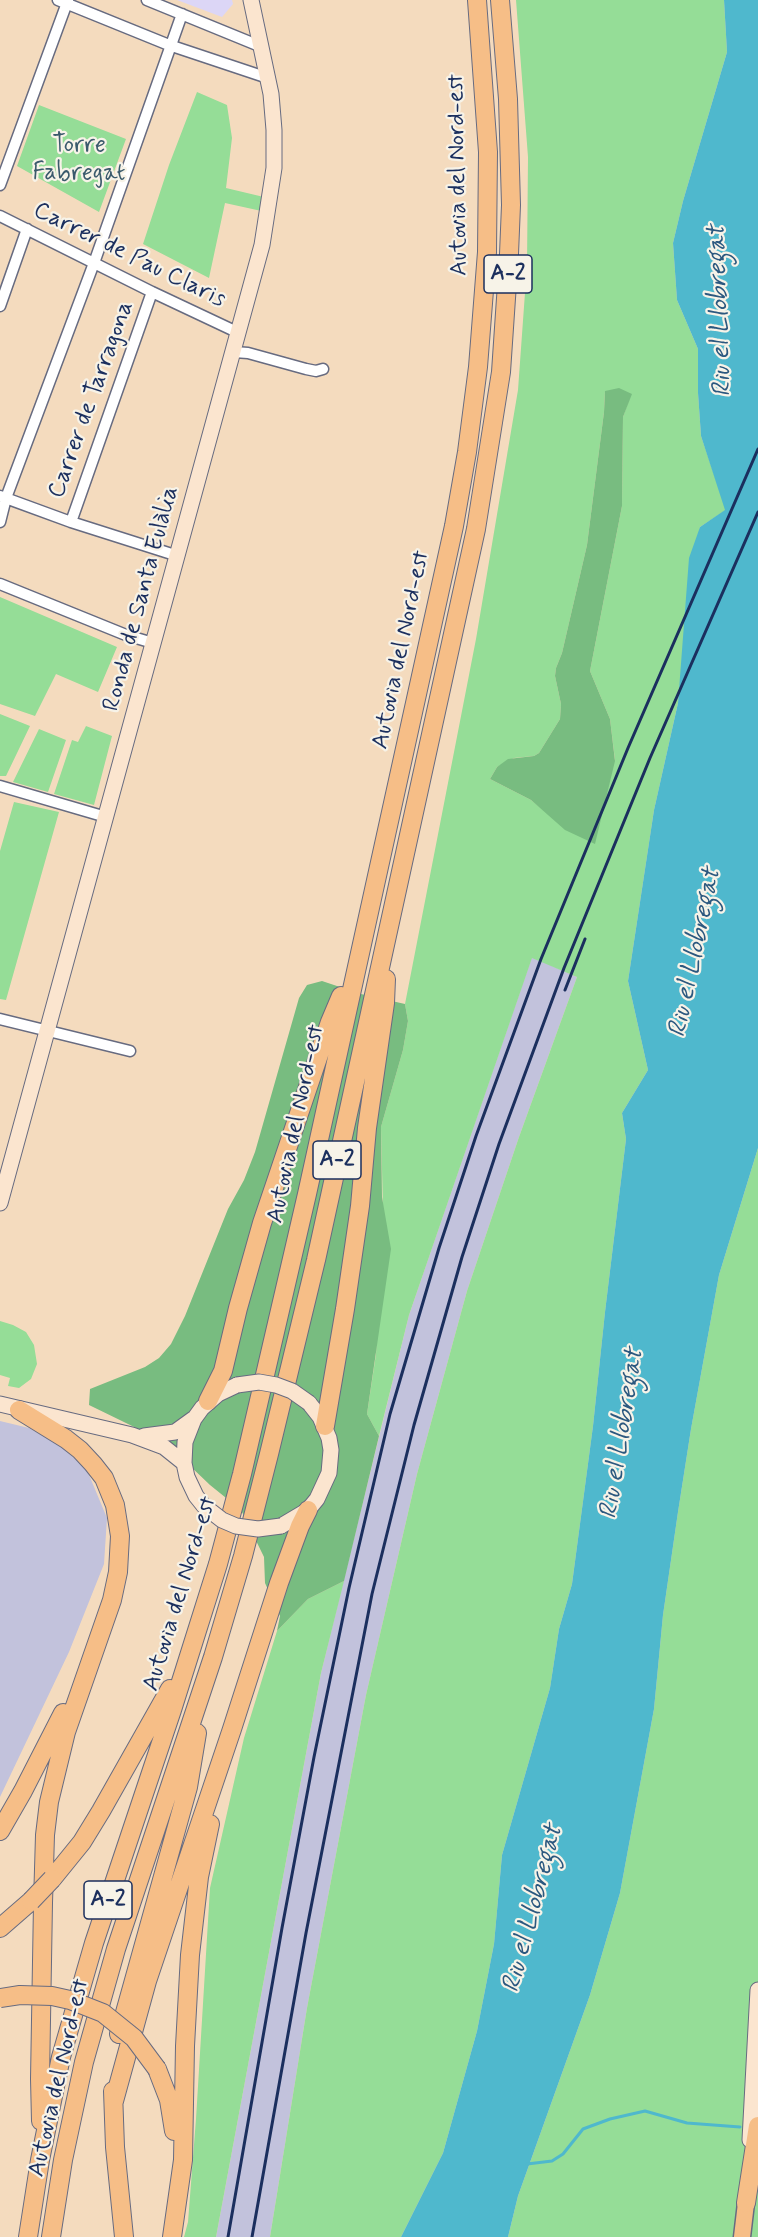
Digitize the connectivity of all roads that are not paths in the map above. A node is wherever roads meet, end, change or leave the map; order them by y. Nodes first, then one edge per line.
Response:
1 (147, 0) edge
2 (251, 0) edge
3 (477, 0) edge
4 (500, 0) edge
5 (65, 1) edge
6 (182, 14) junction
7 (169, 45) junction
8 (262, 47) junction
9 (268, 78) junction
10 (0, 185) edge
11 (0, 216) edge
12 (27, 229) junction
13 (94, 263) junction
14 (153, 292) junction
15 (0, 306) edge
16 (239, 333) junction
17 (234, 352) junction
18 (323, 369) dead end
19 (3, 497) edge
20 (0, 522) edge
21 (71, 522) junction
22 (178, 556) junction
23 (0, 584) edge
24 (153, 643) junction
25 (0, 786) edge
26 (106, 817) junction
27 (386, 942) junction
28 (358, 958) junction
29 (0, 1019) edge
30 (47, 1031) junction
31 (130, 1051) dead end
32 (0, 1203) edge
33 (208, 1401) junction
34 (0, 1404) edge
35 (19, 1410) junction
36 (194, 1419) junction
37 (325, 1426) junction
38 (132, 1435) junction
39 (184, 1463) junction
40 (308, 1510) junction
41 (94, 1653) junction
42 (190, 1654) junction
43 (204, 1684) junction
44 (226, 1746) junction
45 (0, 1831) edge
46 (0, 1928) edge
47 (758, 1990) edge
48 (0, 1998) edge
49 (114, 2101) junction
50 (758, 2126) edge
51 (42, 2150) junction
52 (746, 2202) junction
53 (28, 2237) edge
54 (51, 2237) edge
55 (124, 2237) edge
56 (164, 2237) edge
57 (172, 2237) edge
58 (742, 2237) edge

1 - 6 street
2 - 8 main road, Ronda de Santa Eulàlia
3 - 28 highway, Autovia del Nord-est / A-2
4 - 27 highway, Autovia del Nord-est / A-2
5 - 7 street
5 - 10 street
6 - 7 street
6 - 8 street
7 - 9 street
7 - 13 street
8 - 9 main road, Ronda de Santa Eulàlia
9 - 16 main road, Ronda de Santa Eulàlia
11 - 12 street, Carrer de Pau Claris
12 - 13 street, Carrer de Pau Claris
12 - 15 street
13 - 14 street, Carrer de Pau Claris
13 - 19 street
14 - 16 street, Carrer de Pau Claris
14 - 21 street, Carrer de Tarragona
16 - 17 main road, Ronda de Santa Eulàlia
17 - 18 street
17 - 22 main road, Ronda de Santa Eulàlia
19 - 20 street
19 - 21 street
21 - 22 street
22 - 24 main road, Ronda de Santa Eulàlia
23 - 24 street
24 - 26 main road, Ronda de Santa Eulàlia
25 - 26 street
26 - 30 main road, Ronda de Santa Eulàlia
27 - 37 highway
27 - 43 highway, Autovia del Nord-est / A-2
28 - 33 highway
28 - 42 highway, Autovia del Nord-est / A-2
29 - 30 street
30 - 31 street
30 - 32 main road, Ronda de Santa Eulàlia
33 - 36 main road
33 - 37 main road, bridge
34 - 35 main road
35 - 38 main road
35 - 41 highway
36 - 38 main road
36 - 39 main road
37 - 40 main road
38 - 39 main road
39 - 40 main road, bridge
40 - 44 highway
41 - 45 highway
41 - 51 highway
42 - 46 highway, bridge
42 - 51 highway, Autovia del Nord-est / A-2
43 - 49 highway
43 - 54 highway, Autovia del Nord-est / A-2
44 - 49 highway
44 - 57 highway
47 - 52 main road
48 - 56 highway, bridge
49 - 55 highway
50 - 52 highway
51 - 53 highway, Autovia del Nord-est / A-2
52 - 58 main road

